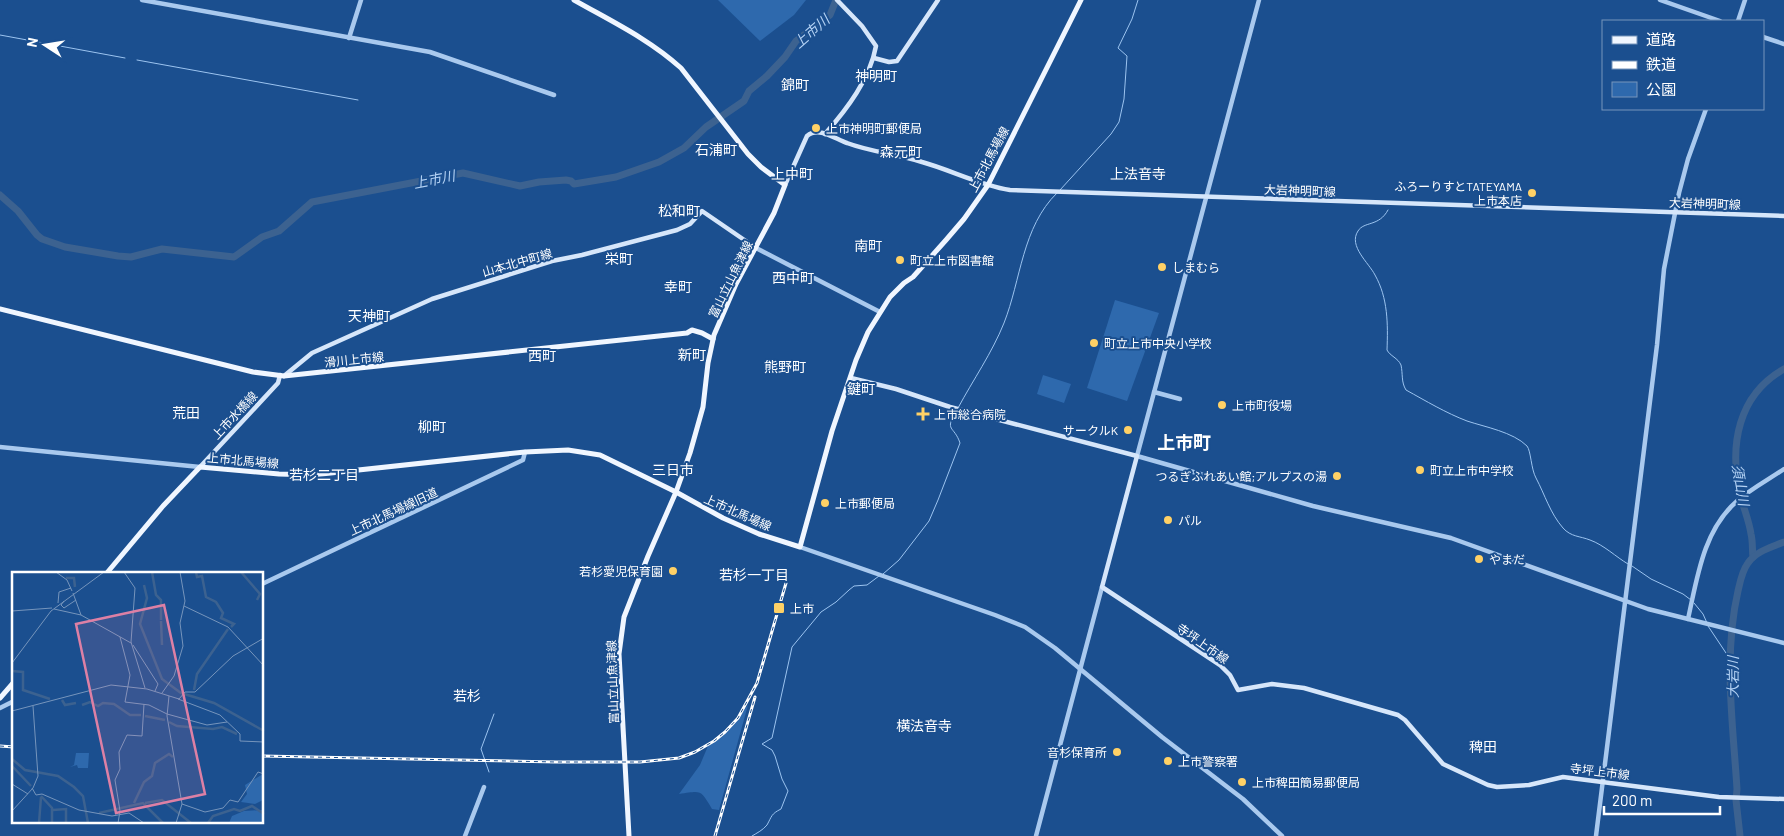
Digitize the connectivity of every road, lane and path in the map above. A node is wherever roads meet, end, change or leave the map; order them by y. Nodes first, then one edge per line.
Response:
1 (142, 0) edge
2 (361, 0) edge
3 (574, 0) edge
4 (838, 0) edge
5 (938, 0) edge
6 (1081, 0) edge
7 (1259, 0) edge
8 (1660, 0) edge
9 (1745, 0) edge
10 (1717, 20) edge
11 (1738, 20) edge
12 (1764, 37) edge
13 (349, 38) junction
14 (1784, 44) edge
15 (874, 58) junction
16 (554, 95) dead end
17 (1706, 110) edge
18 (825, 134) junction
19 (786, 185) junction
20 (988, 185) junction
21 (1206, 197) junction
22 (1676, 211) junction
23 (1784, 216) edge
24 (756, 248) junction
25 (0, 309) edge
26 (880, 312) junction
27 (713, 339) junction
28 (282, 375) junction
29 (851, 378) junction
30 (1154, 392) junction
31 (1180, 399) dead end
32 (0, 447) edge
33 (525, 452) junction
34 (1137, 456) junction
35 (200, 466) junction
36 (1784, 469) edge
37 (676, 492) junction
38 (800, 547) junction
39 (108, 572) edge
40 (264, 583) edge
41 (1102, 587) junction
42 (1625, 601) junction
43 (1688, 619) junction
44 (1784, 643) edge
45 (1080, 668) junction
46 (12, 684) edge
47 (0, 698) edge
48 (12, 702) edge
49 (0, 708) edge
50 (1603, 782) junction
51 (484, 787) dead end
52 (1784, 799) edge
53 (465, 836) edge
54 (629, 836) edge
55 (1036, 836) edge
56 (1282, 836) edge
57 (1596, 836) edge

1 - 13 street
2 - 13 street
3 - 19 main road
4 - 15 main road
5 - 15 main road
6 - 20 main road, 上市北馬場線
7 - 21 street
8 - 10 street
9 - 11 street
12 - 14 street
13 - 16 street
15 - 18 main road
17 - 22 street
18 - 19 main road
18 - 20 main road, 大岩神明町線
19 - 24 main road, 富山立山魚津線
20 - 21 main road, 大岩神明町線
20 - 26 main road, 上市北馬場線
21 - 22 main road, 大岩神明町線
21 - 30 street
22 - 23 main road, 大岩神明町線
22 - 42 street
24 - 26 street
24 - 27 main road, 富山立山魚津線
24 - 28 main road, 山本北中町線
25 - 28 main road, 滑川上市線
26 - 29 main road, 上市北馬場線
27 - 28 main road, 滑川上市線
27 - 37 main road, 富山立山魚津線
28 - 35 main road, 上市水橋線
29 - 34 main road
29 - 38 main road, 上市北馬場線
30 - 31 street
30 - 34 street
32 - 35 street
33 - 35 main road, 上市北馬場線
33 - 37 main road, 上市北馬場線
33 - 40 street, 上市北馬場線旧道
34 - 41 main road
34 - 42 street
35 - 39 main road, 上市北馬場線
36 - 43 street
37 - 38 main road, 上市北馬場線
37 - 54 main road, 富山立山魚津線
38 - 45 street
41 - 45 street
41 - 50 main road, 寺坪上市線
42 - 43 street
42 - 50 street
43 - 44 street
45 - 55 street
45 - 56 street
46 - 47 main road
48 - 49 street
50 - 52 main road, 寺坪上市線
50 - 57 street
51 - 53 street

